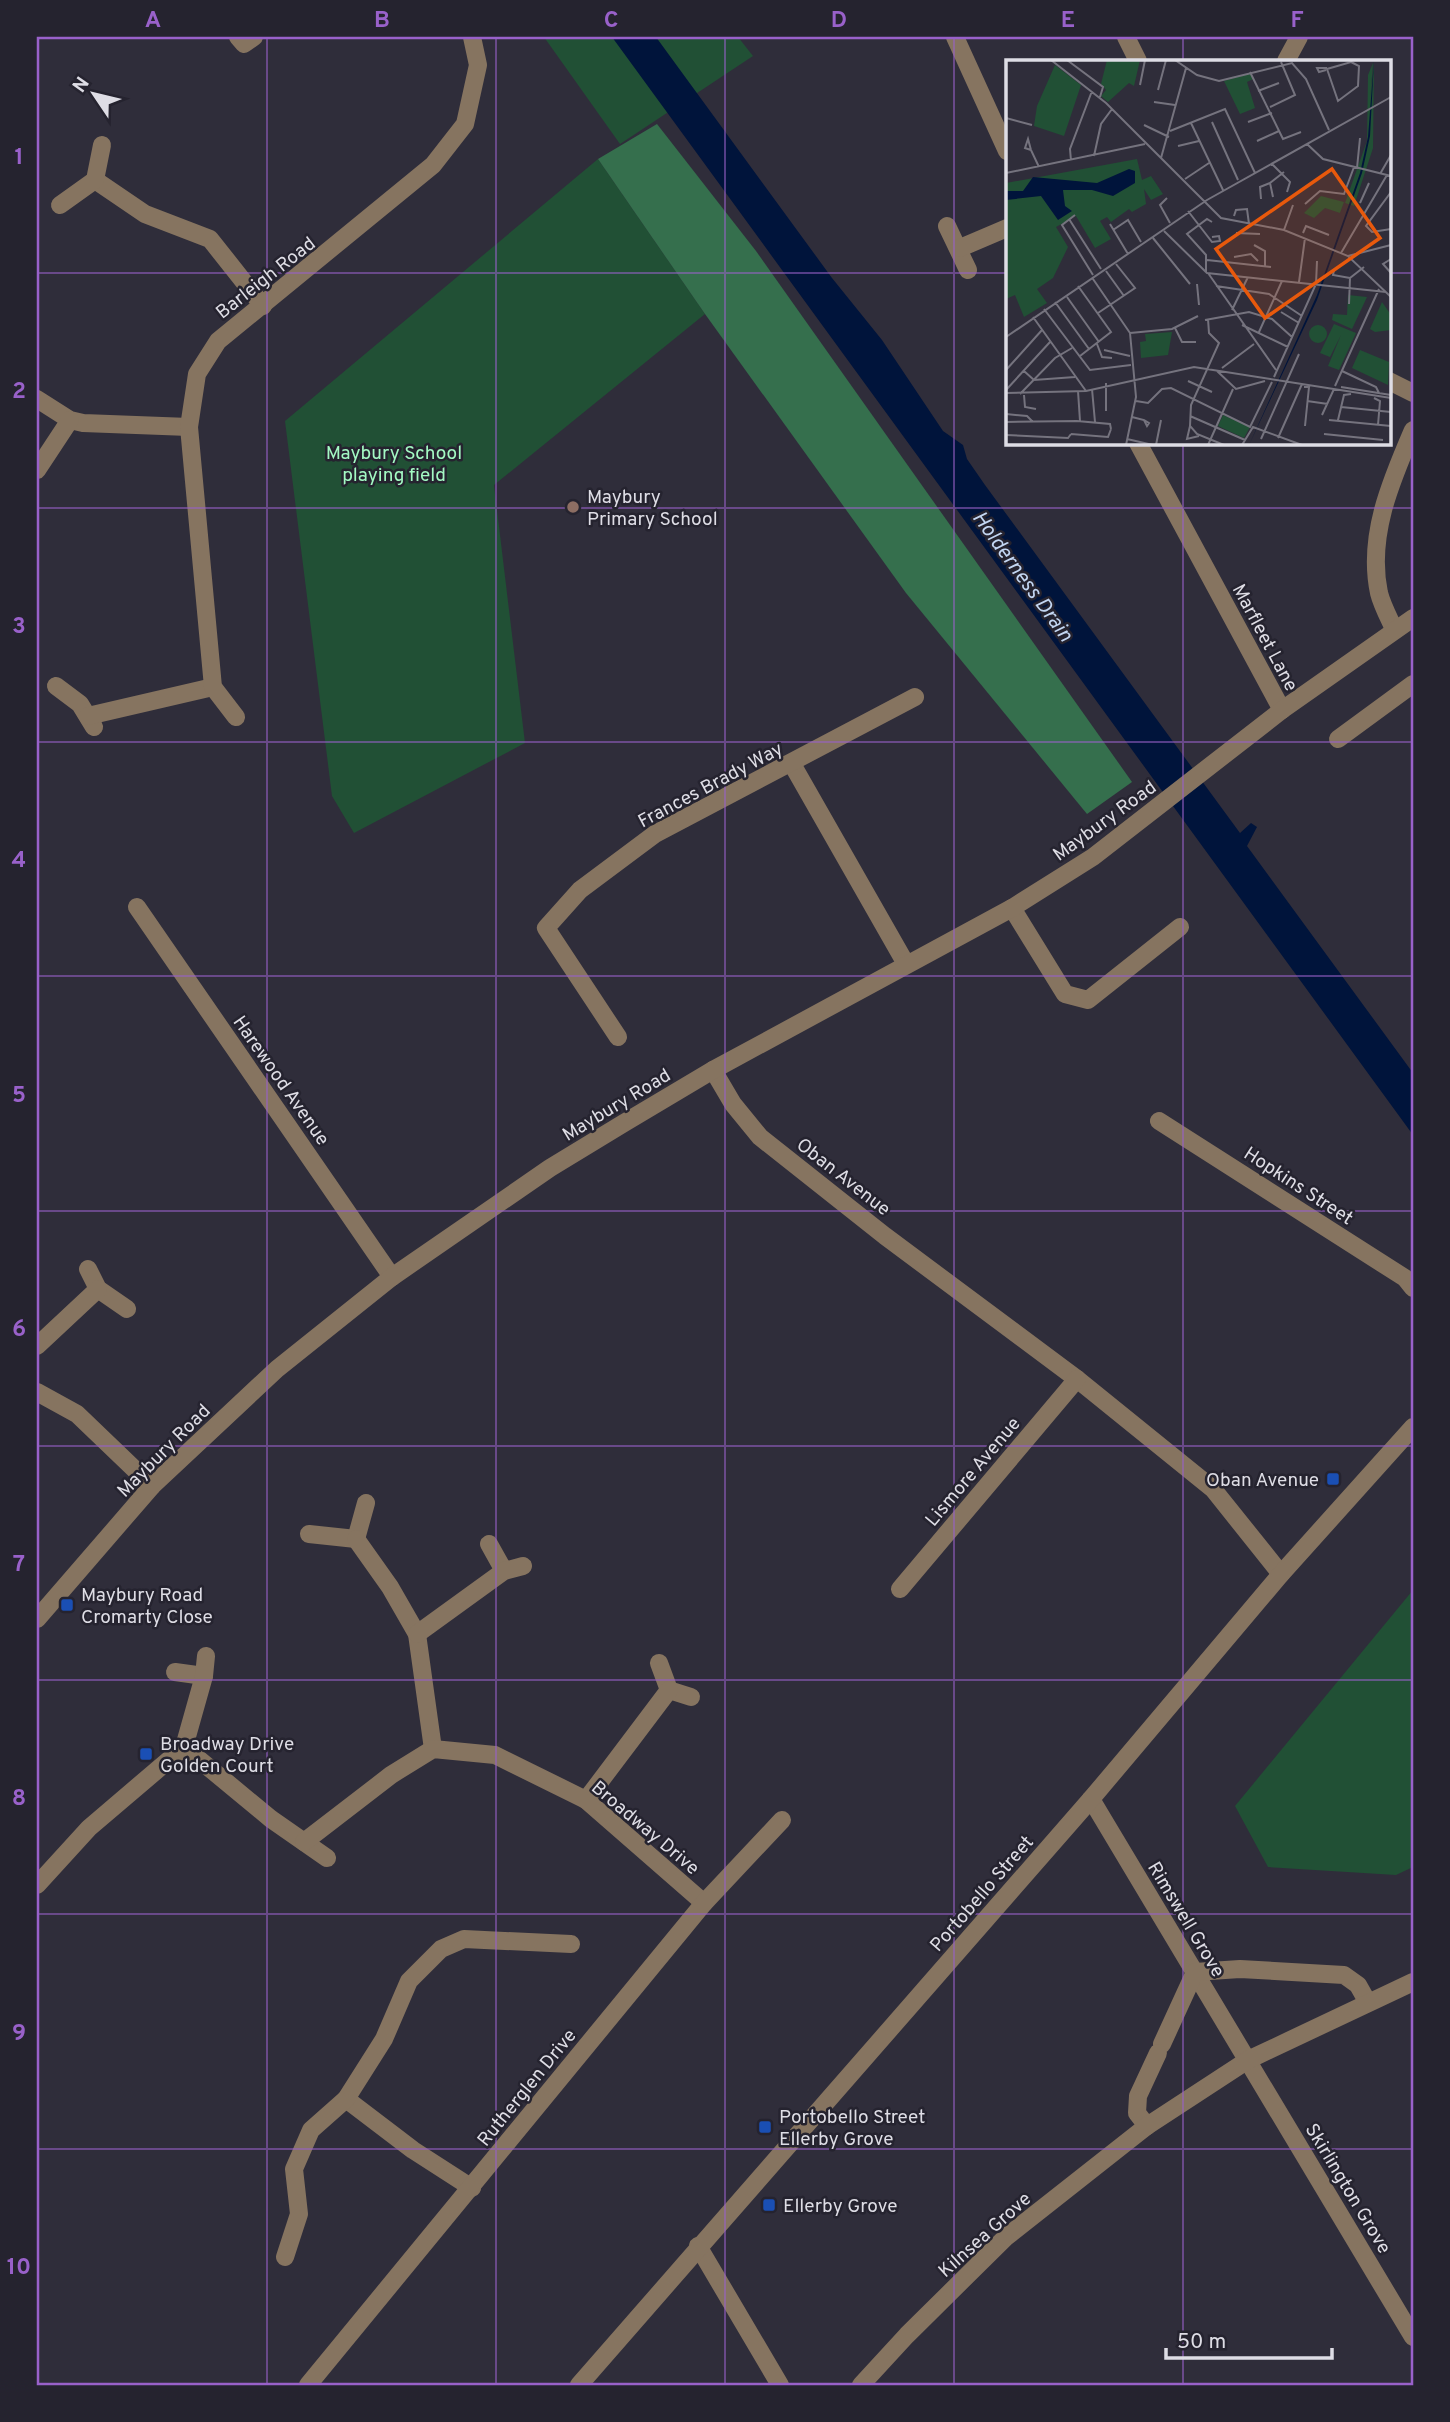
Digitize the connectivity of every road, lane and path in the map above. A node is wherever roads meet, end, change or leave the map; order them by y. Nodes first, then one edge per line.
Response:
1 (238, 37) edge
2 (254, 37) edge
3 (472, 37) edge
4 (955, 37) edge
5 (1126, 37) edge
6 (1299, 37) edge
7 (1138, 60) edge
8 (1287, 60) edge
9 (102, 145) dead end
10 (1006, 149) edge
11 (95, 180) junction
12 (60, 205) dead end
13 (947, 226) dead end
14 (1006, 228) edge
15 (960, 248) junction
16 (968, 270) dead end
17 (263, 306) junction
18 (1390, 382) edge
19 (1413, 393) edge
20 (37, 399) edge
21 (70, 420) junction
22 (189, 427) junction
23 (1413, 430) edge
24 (1139, 444) edge
25 (37, 470) edge
26 (1413, 618) edge
27 (1394, 629) junction
28 (1413, 684) edge
29 (56, 686) dead end
30 (213, 687) junction
31 (915, 697) dead end
32 (1282, 710) junction
33 (236, 718) dead end
34 (1338, 739) dead end
35 (792, 764) junction
36 (137, 907) dead end
37 (1012, 908) junction
38 (1180, 927) dead end
39 (906, 964) junction
40 (618, 1037) dead end
41 (713, 1070) junction
42 (1159, 1121) dead end
43 (88, 1269) dead end
44 (392, 1277) junction
45 (1413, 1288) edge
46 (98, 1289) junction
47 (127, 1309) dead end
48 (37, 1346) edge
49 (1077, 1379) junction
50 (37, 1392) edge
51 (1413, 1427) edge
52 (152, 1486) junction
53 (366, 1503) dead end
54 (309, 1534) dead end
55 (356, 1539) junction
56 (489, 1544) dead end
57 (523, 1566) dead end
58 (504, 1571) junction
59 (1281, 1574) junction
60 (900, 1589) dead end
61 (37, 1619) edge
62 (417, 1634) junction
63 (206, 1656) dead end
64 (659, 1663) dead end
65 (175, 1672) dead end
66 (204, 1676) junction
67 (669, 1690) junction
68 (691, 1697) dead end
69 (184, 1747) junction
70 (433, 1749) junction
71 (1091, 1799) junction
72 (586, 1800) junction
73 (782, 1820) dead end
74 (304, 1842) junction
75 (327, 1858) dead end
76 (37, 1885) edge
77 (704, 1903) junction
78 (570, 1944) dead end
79 (1195, 1972) junction
80 (1413, 1982) edge
81 (1367, 2001) junction
82 (1248, 2060) junction
83 (346, 2099) junction
84 (1147, 2126) junction
85 (471, 2188) junction
86 (698, 2246) junction
87 (285, 2257) dead end
88 (1413, 2337) edge
89 (308, 2385) edge
90 (579, 2385) edge
91 (780, 2385) edge
92 (861, 2385) edge

1 - 2 street
3 - 17 street, Barleigh Road
4 - 10 street
5 - 7 street
6 - 8 street
9 - 11 street
11 - 12 street
11 - 17 street
13 - 15 street
14 - 15 street
15 - 16 street
17 - 22 street, Barleigh Road
18 - 19 street
20 - 21 street
21 - 22 street
21 - 25 street
22 - 30 street, Barleigh Road
23 - 27 street
24 - 32 street, Marfleet Lane
26 - 27 street, Marfleet Lane
27 - 32 street, Marfleet Lane
28 - 34 street
29 - 30 street
30 - 33 street
31 - 35 street, Frances Brady Way
32 - 37 street, Maybury Road
35 - 39 street
35 - 40 street, Frances Brady Way
36 - 44 street, Harewood Avenue
37 - 38 street
37 - 39 street, Maybury Road
39 - 41 street, Maybury Road
41 - 44 street, Maybury Road
41 - 49 street, Oban Avenue
42 - 45 street, Hopkins Street
43 - 46 street
44 - 52 street, Maybury Road
46 - 47 street
46 - 48 street
49 - 59 street, Oban Avenue
49 - 60 street, Lismore Avenue
50 - 52 street
51 - 59 street, Portobello Street
52 - 61 street, Maybury Road
53 - 55 street
54 - 55 street
55 - 62 street
56 - 58 street
57 - 58 street
58 - 62 street
59 - 71 street, Portobello Street
62 - 70 street
63 - 66 street
64 - 67 street
65 - 66 street
66 - 69 street
67 - 68 street
67 - 72 street
69 - 74 street
69 - 76 street
70 - 72 street, Broadway Drive
70 - 74 street
71 - 79 street, Rimswell Grove
71 - 86 street, Portobello Street
72 - 77 street, Broadway Drive
73 - 77 street, Rutherglen Drive
74 - 75 street
77 - 85 street, Rutherglen Drive
78 - 83 street
79 - 81 street
79 - 82 street, Rimswell Grove
79 - 84 street
80 - 81 street, Kilnsea Grove
81 - 82 street, Kilnsea Grove
82 - 84 street, Kilnsea Grove
82 - 88 street, Skirlington Grove
83 - 85 street
83 - 87 street
84 - 92 street, Kilnsea Grove
85 - 89 street, Rutherglen Drive
86 - 90 street, Portobello Street
86 - 91 street

